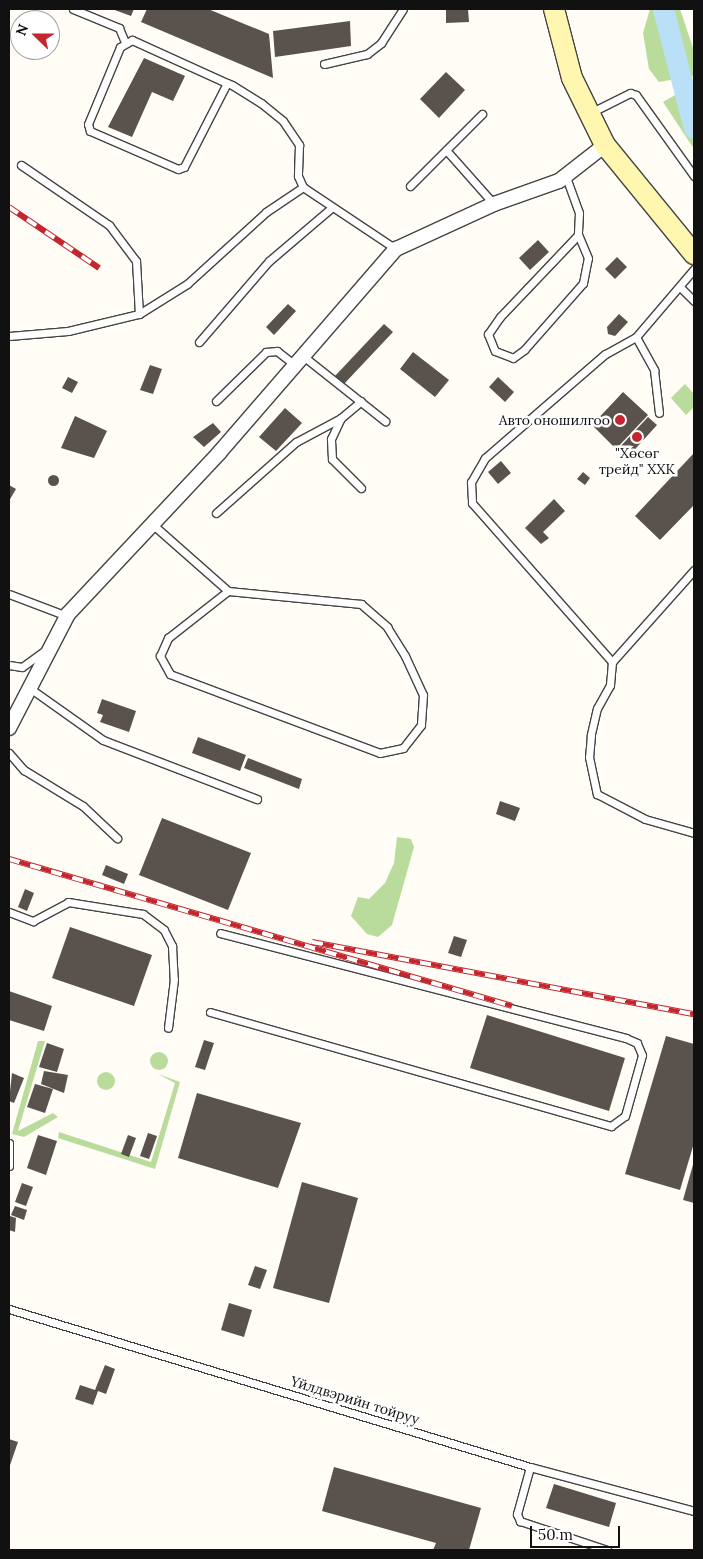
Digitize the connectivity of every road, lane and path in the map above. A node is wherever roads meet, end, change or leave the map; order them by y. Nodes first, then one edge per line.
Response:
1 (74, 9) edge
2 (403, 9) edge
3 (554, 9) edge
4 (125, 42) junction
5 (324, 64) dead end
6 (227, 82) junction
7 (589, 113) junction
8 (482, 114) dead end
9 (605, 144) junction
10 (446, 150) junction
11 (21, 164) dead end
12 (566, 176) junction
13 (694, 176) edge
14 (410, 186) dead end
15 (303, 187) junction
16 (494, 204) junction
17 (330, 209) junction
18 (578, 235) junction
19 (396, 249) junction
20 (694, 254) edge
21 (694, 269) edge
22 (680, 287) junction
23 (694, 301) edge
24 (139, 314) junction
25 (9, 336) edge
26 (636, 337) junction
27 (200, 342) dead end
28 (299, 361) junction
29 (216, 401) dead end
30 (361, 401) junction
31 (659, 413) dead end
32 (341, 418) junction
33 (385, 421) dead end
34 (360, 488) dead end
35 (216, 513) dead end
36 (151, 523) junction
37 (694, 570) edge
38 (228, 591) junction
39 (9, 594) edge
40 (68, 614) junction
41 (612, 662) junction
42 (9, 665) edge
43 (31, 689) junction
44 (9, 728) edge
45 (9, 753) edge
46 (257, 799) dead end
47 (694, 833) edge
48 (117, 838) dead end
49 (9, 912) edge
50 (220, 933) dead end
51 (210, 1012) dead end
52 (168, 1028) dead end
53 (9, 1143) edge
54 (9, 1166) edge
55 (9, 1309) edge
56 (530, 1467) junction
57 (694, 1511) edge
58 (607, 1550) edge

1 - 4 lane
2 - 5 lane
3 - 7 main road
4 - 6 lane
4 - 6 lane
6 - 15 lane
7 - 9 main road
7 - 13 lane
8 - 10 lane
9 - 12 street
9 - 20 main road
10 - 14 lane
10 - 16 lane
11 - 24 lane
12 - 16 street
12 - 18 lane
15 - 17 lane
15 - 24 lane
16 - 19 street
17 - 19 lane
17 - 27 lane
18 - 18 lane
19 - 28 street
21 - 22 lane
22 - 23 lane
22 - 26 lane
24 - 25 lane
26 - 31 lane
26 - 41 lane
28 - 29 lane
28 - 30 lane
28 - 36 street
30 - 32 lane
30 - 33 lane
32 - 34 lane
32 - 35 lane
36 - 38 lane
36 - 40 street
37 - 41 lane
38 - 38 lane
39 - 40 lane
40 - 42 lane
40 - 43 street
41 - 47 lane
43 - 44 street
43 - 46 lane
45 - 48 lane
49 - 52 lane
50 - 51 lane
53 - 54 lane
55 - 56 lane, Үйлдвэрийн тойруу
56 - 57 lane, Үйлдвэрийн тойруу
56 - 58 lane

